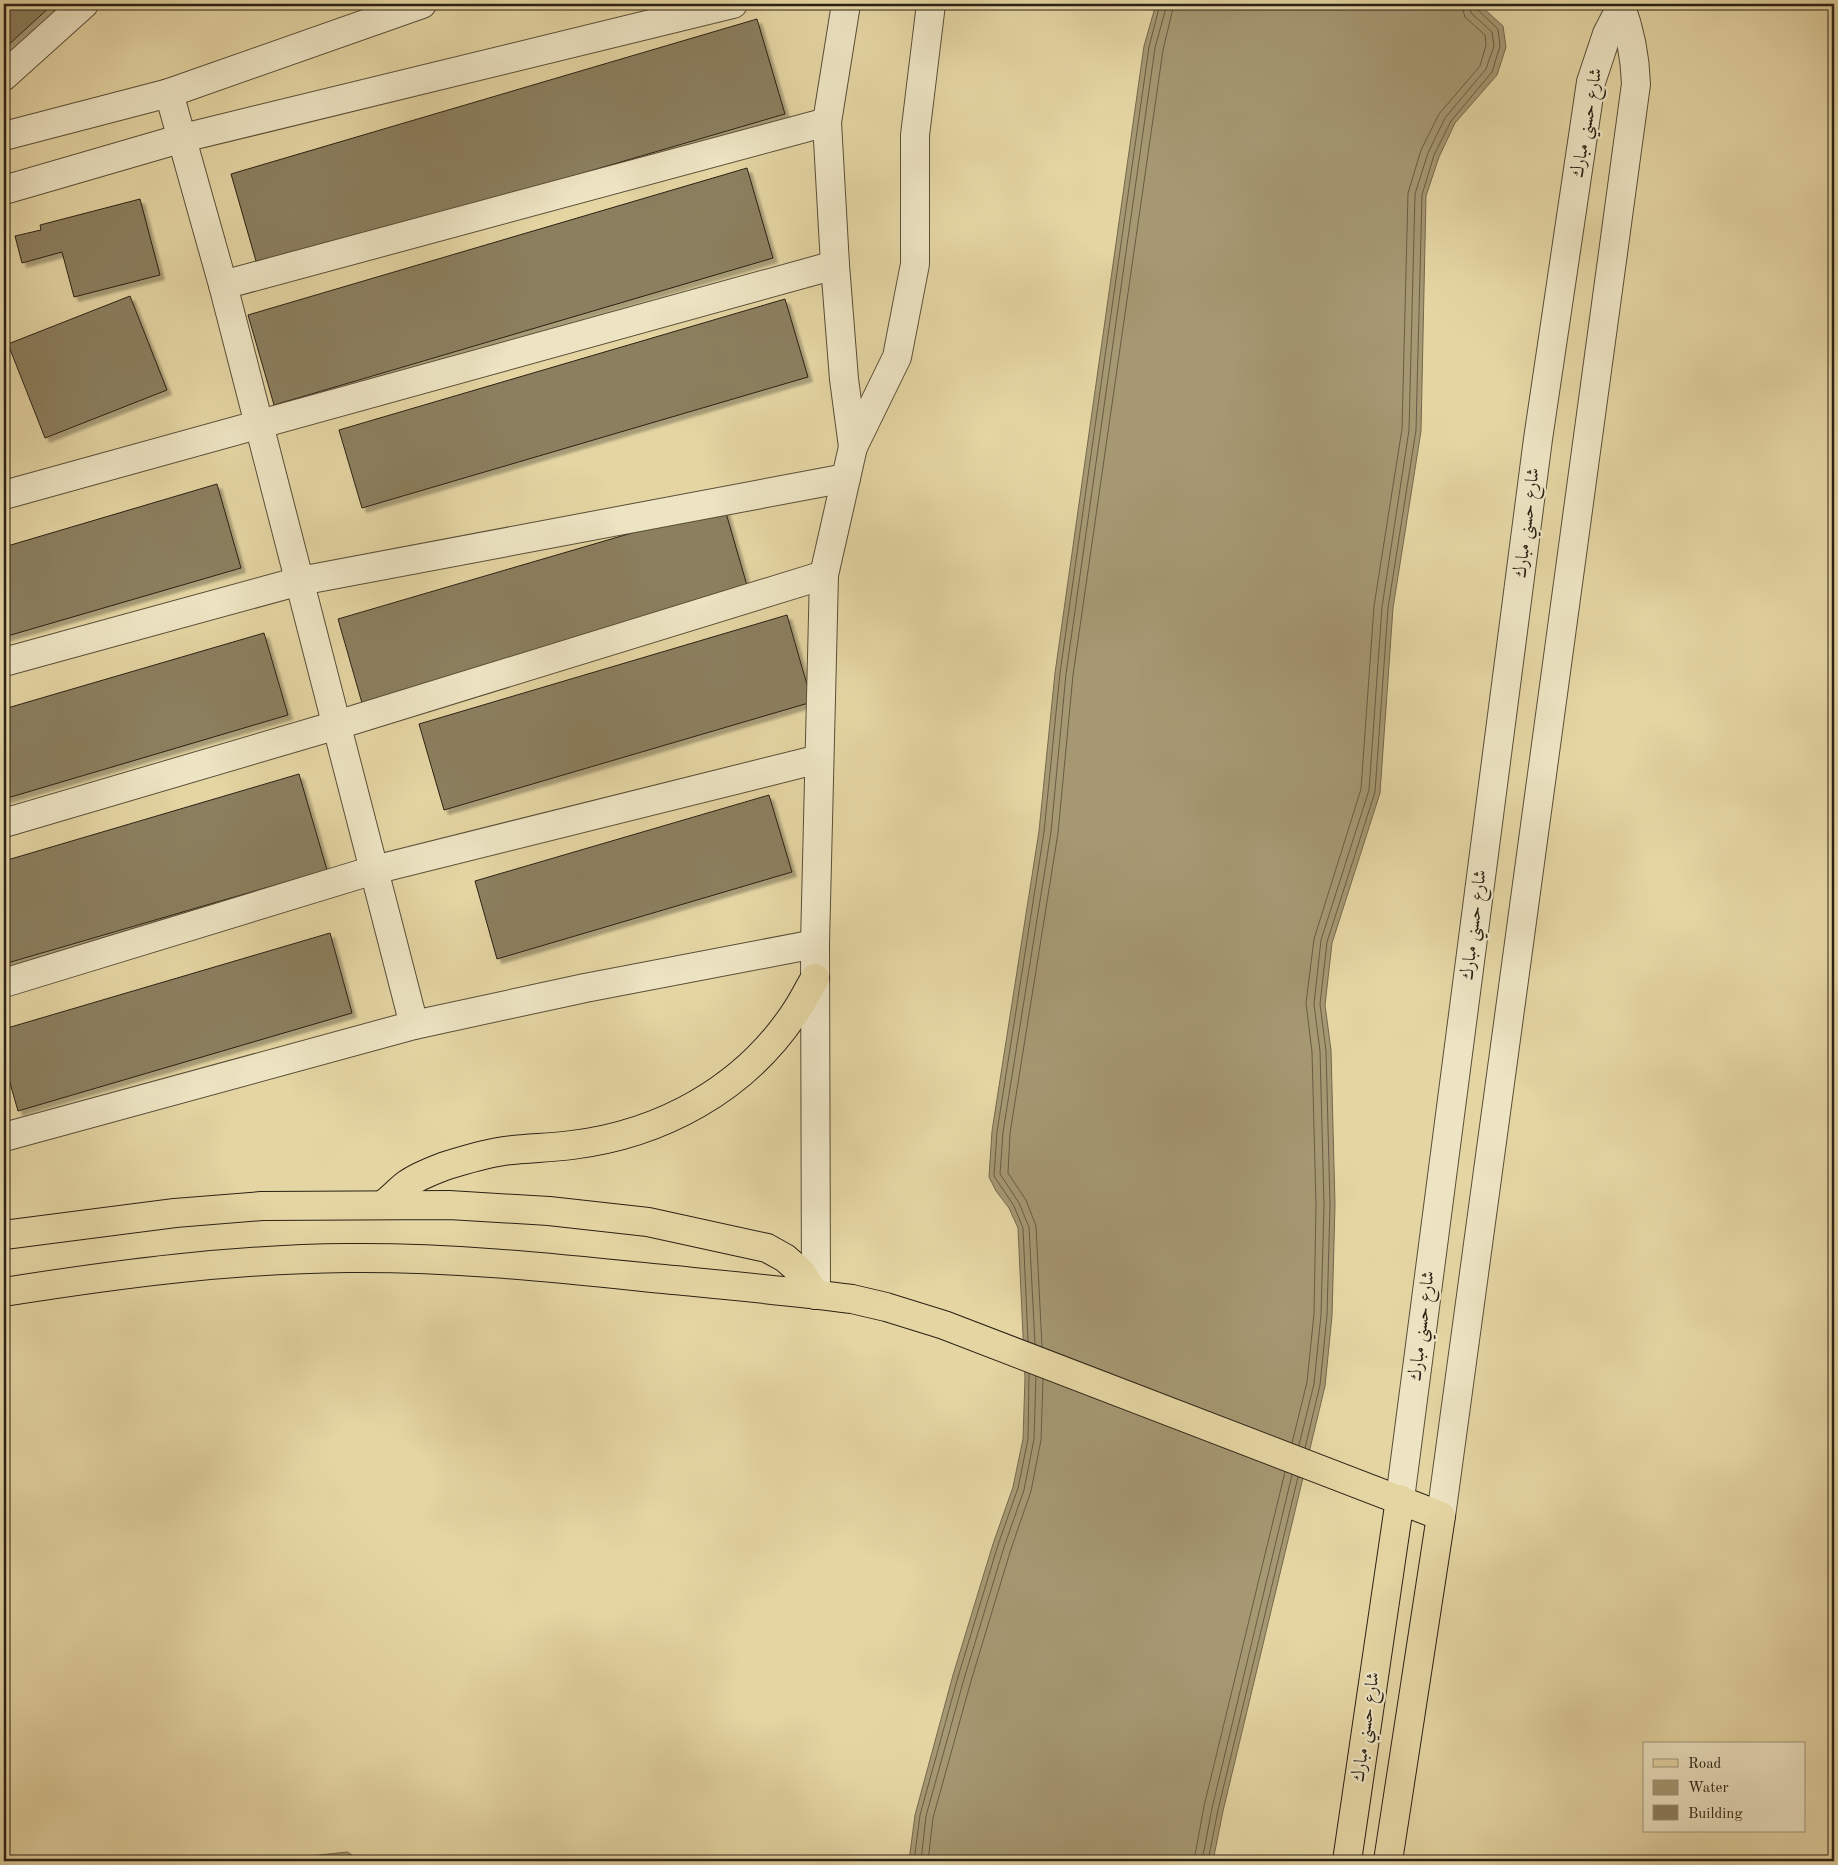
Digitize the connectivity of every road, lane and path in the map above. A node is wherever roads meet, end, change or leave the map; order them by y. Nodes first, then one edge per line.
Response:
1 (84, 4) edge
2 (422, 4) edge
3 (734, 4) edge
4 (846, 4) edge
5 (931, 4) edge
6 (1621, 5) edge
7 (4, 76) edge
8 (169, 93) junction
9 (827, 122) junction
10 (4, 136) edge
11 (183, 138) junction
12 (4, 190) edge
13 (835, 265) junction
14 (223, 286) junction
15 (259, 424) junction
16 (853, 447) junction
17 (846, 478) junction
18 (4, 495) edge
19 (824, 575) junction
20 (300, 581) junction
21 (4, 662) edge
22 (337, 725) junction
23 (820, 759) junction
24 (4, 823) edge
25 (374, 870) junction
26 (815, 944) junction
27 (815, 978) junction
28 (4, 983) edge
29 (414, 1025) junction
30 (4, 1137) edge
31 (384, 1204) junction
32 (4, 1235) edge
33 (4, 1292) edge
34 (816, 1294) junction
35 (1400, 1499) junction
36 (1441, 1516) junction
37 (1347, 1861) edge
38 (1388, 1861) edge

1 - 7 street
2 - 8 street
3 - 11 street
4 - 9 street
5 - 16 street
6 - 35 street, شارع حسني مبارك
6 - 36 street, شارع حسني مبارك
8 - 10 street
8 - 11 street
9 - 13 street
9 - 14 street
11 - 12 street
11 - 14 street
13 - 15 street
13 - 16 street
14 - 15 street
15 - 18 street
15 - 20 street
16 - 17 street
17 - 19 street
17 - 20 street
19 - 22 street
19 - 23 street
20 - 21 street
20 - 22 street
22 - 24 street
22 - 25 street
23 - 25 street
23 - 26 street
25 - 28 street
25 - 29 street
26 - 27 street
26 - 29 street
27 - 31 main road
27 - 34 street
29 - 30 street
31 - 32 main road
31 - 34 main road
33 - 34 main road
34 - 35 main road
35 - 36 main road
35 - 37 main road, شارع حسني مبارك
36 - 38 main road, شارع حسني مبارك

